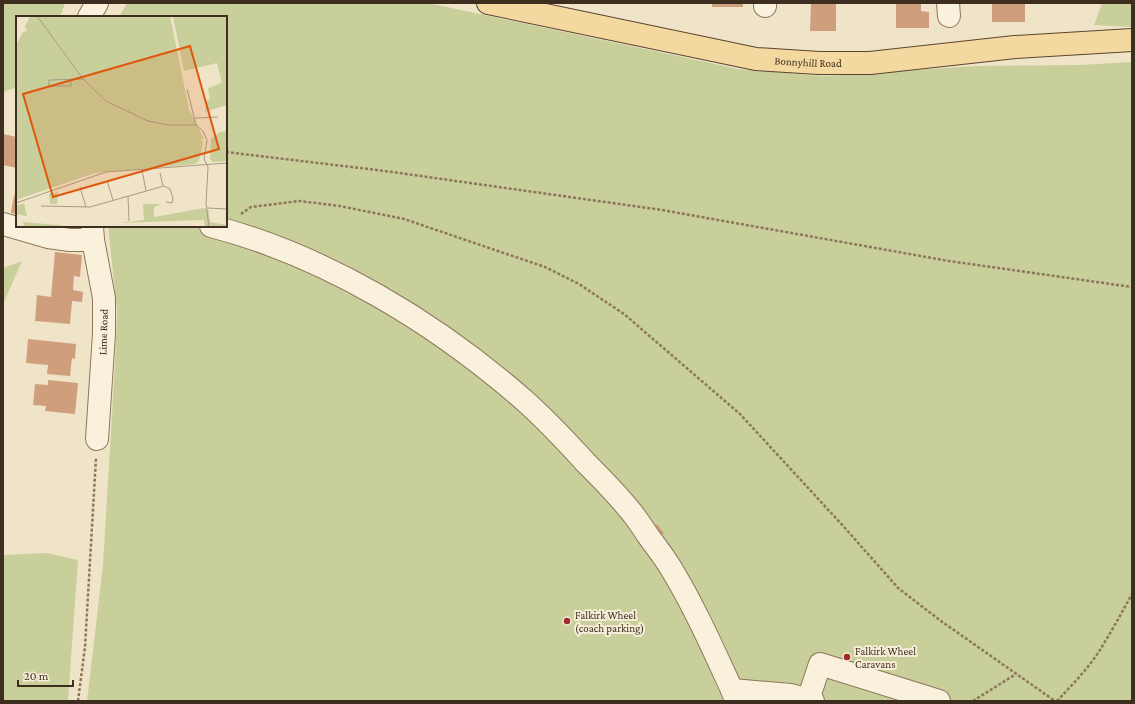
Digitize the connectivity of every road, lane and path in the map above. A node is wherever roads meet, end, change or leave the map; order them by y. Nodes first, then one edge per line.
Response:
1 (97, 3) edge
2 (488, 3) edge
3 (527, 7) edge
4 (90, 16) edge
5 (1132, 40) edge
6 (227, 152) edge
7 (227, 222) edge
8 (3, 224) edge
9 (218, 228) edge
10 (92, 233) edge
11 (1132, 287) edge
12 (97, 439) joint
13 (1132, 594) edge
14 (1016, 674) junction
15 (734, 695) edge
16 (810, 700) edge
17 (78, 701) edge
18 (939, 701) edge
19 (973, 701) edge
20 (1056, 701) edge

1 - 4 street
2 - 3 main road, Bonnyhill Road
3 - 5 main road, Bonnyhill Road
6 - 11 path
7 - 14 path
8 - 10 street
9 - 15 street
10 - 12 street, Lime Road
12 - 17 path
13 - 20 path
14 - 19 path
14 - 20 path
15 - 16 street
16 - 18 street

